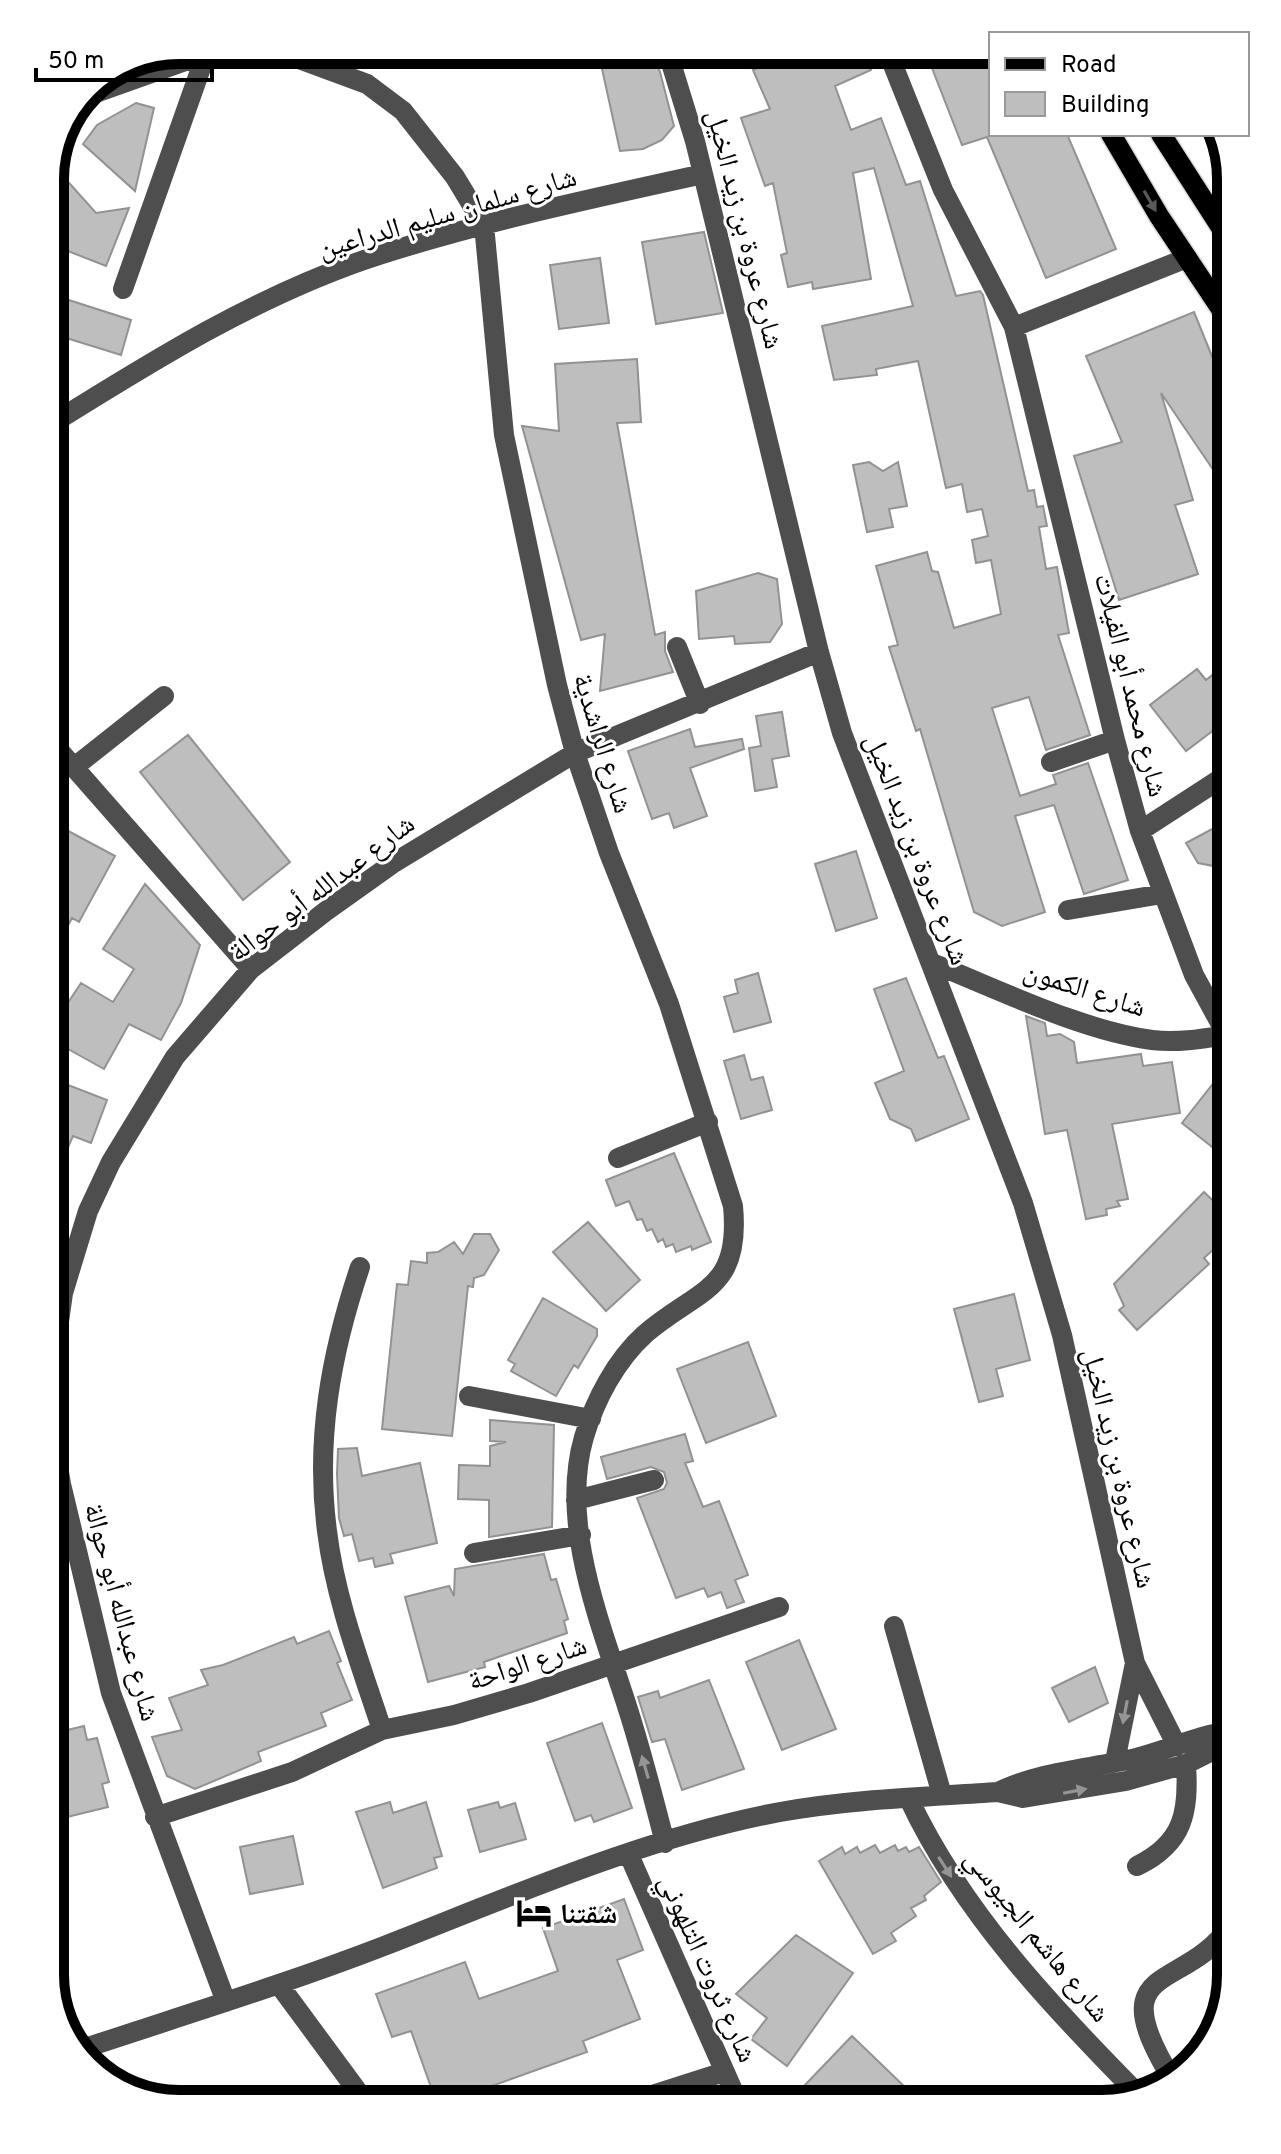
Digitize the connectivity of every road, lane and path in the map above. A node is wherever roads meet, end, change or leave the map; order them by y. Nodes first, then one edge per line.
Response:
1 (175, 64) edge
2 (207, 64) edge
3 (313, 64) edge
4 (671, 64) edge
5 (893, 64) edge
6 (110, 88) edge
7 (1112, 136) edge
8 (1162, 136) edge
9 (703, 174) junction
10 (1217, 221) edge
11 (484, 225) junction
12 (1187, 258) junction
13 (123, 289) dead end
14 (1217, 303) edge
15 (1014, 327) junction
16 (64, 417) edge
17 (677, 647) dead end
18 (819, 652) junction
19 (164, 696) dead end
20 (700, 704) junction
21 (1115, 740) junction
22 (575, 753) junction
23 (64, 754) edge
24 (1051, 762) dead end
25 (64, 764) edge
26 (1217, 781) edge
27 (1140, 831) junction
28 (1162, 894) junction
29 (1068, 910) dead end
30 (932, 963) junction
31 (251, 969) junction
32 (1217, 1018) edge
33 (1217, 1040) edge
34 (708, 1122) junction
35 (618, 1158) dead end
36 (731, 1259) joint
37 (360, 1267) dead end
38 (64, 1290) edge
39 (469, 1396) dead end
40 (591, 1419) junction
41 (654, 1480) dead end
42 (64, 1497) edge
43 (576, 1500) junction
44 (581, 1535) junction
45 (474, 1553) dead end
46 (779, 1607) dead end
47 (894, 1626) dead end
48 (613, 1663) junction
49 (1135, 1663) junction
50 (382, 1730) junction
51 (1182, 1755) junction
52 (1115, 1761) junction
53 (998, 1792) junction
54 (942, 1795) junction
55 (909, 1799) junction
56 (155, 1817) junction
57 (665, 1843) junction
58 (629, 1855) junction
59 (1137, 1866) dead end
60 (1217, 1943) edge
61 (280, 1986) junction
62 (226, 2002) junction
63 (89, 2047) edge
64 (1167, 2070) edge
65 (724, 2072) junction
66 (1131, 2086) edge
67 (357, 2090) edge
68 (668, 2090) edge
69 (732, 2090) edge

1 - 6 street
2 - 13 street
3 - 11 street
4 - 9 street, شارع عروة بن زيد الخيل
5 - 15 street, شارع محمد أبو الفيلات
7 -> 12 main road
8 - 10 main road
9 - 11 street, شارع سلمان سليم الدراعين
9 - 18 street, شارع عروة بن زيد الخيل
11 - 16 street, شارع سلمان سليم الدراعين
11 - 22 street, شارع الراشدية
12 - 14 main road
12 - 15 street
15 - 21 street, شارع محمد أبو الفيلات
17 - 20 street
18 - 20 street, شارع عبدالله أبو حوالة
18 - 30 street, شارع عروة بن زيد الخيل
19 - 23 street
20 - 22 street, شارع عبدالله أبو حوالة
21 - 24 street
21 - 27 street, شارع محمد أبو الفيلات
22 - 31 street, شارع عبدالله أبو حوالة
22 - 34 street, شارع الراشدية
25 - 31 street
26 - 27 street
27 - 28 street, شارع محمد أبو الفيلات
28 - 29 street
28 - 32 street, شارع محمد أبو الفيلات
30 - 33 street, شارع الكمون
30 - 49 street, شارع عروة بن زيد الخيل
31 - 38 street, شارع عبدالله أبو حوالة
34 - 35 street
34 - 36 street, شارع الراشدية
36 - 40 street, شارع الواحة
37 - 50 street
39 - 40 street
40 - 43 street, شارع الواحة
41 - 43 street
42 - 56 street, شارع عبدالله أبو حوالة
43 - 44 street, شارع الواحة
44 - 45 street
44 - 48 street, شارع الواحة
46 - 48 street
47 - 54 street
48 - 50 street, شارع الواحة
57 -> 48 street
49 - 51 street, شارع عروة بن زيد الخيل
49 -> 52 street, شارع عروة بن زيد الخيل
50 - 56 street, شارع الواحة
51 - 52 street
53 -> 51 street
51 - 59 street
52 - 53 street
53 - 54 street
54 - 55 street
55 - 57 street
55 -> 66 street, شارع هاشم الجيوسي
56 - 62 street, شارع عبدالله أبو حوالة
57 - 58 street
58 - 61 street
58 - 65 street, شارع ثروت التلهوني
60 - 64 street
61 - 62 street
61 - 67 street
62 - 63 street
65 - 68 street
65 - 69 street, شارع ثروت التلهوني

